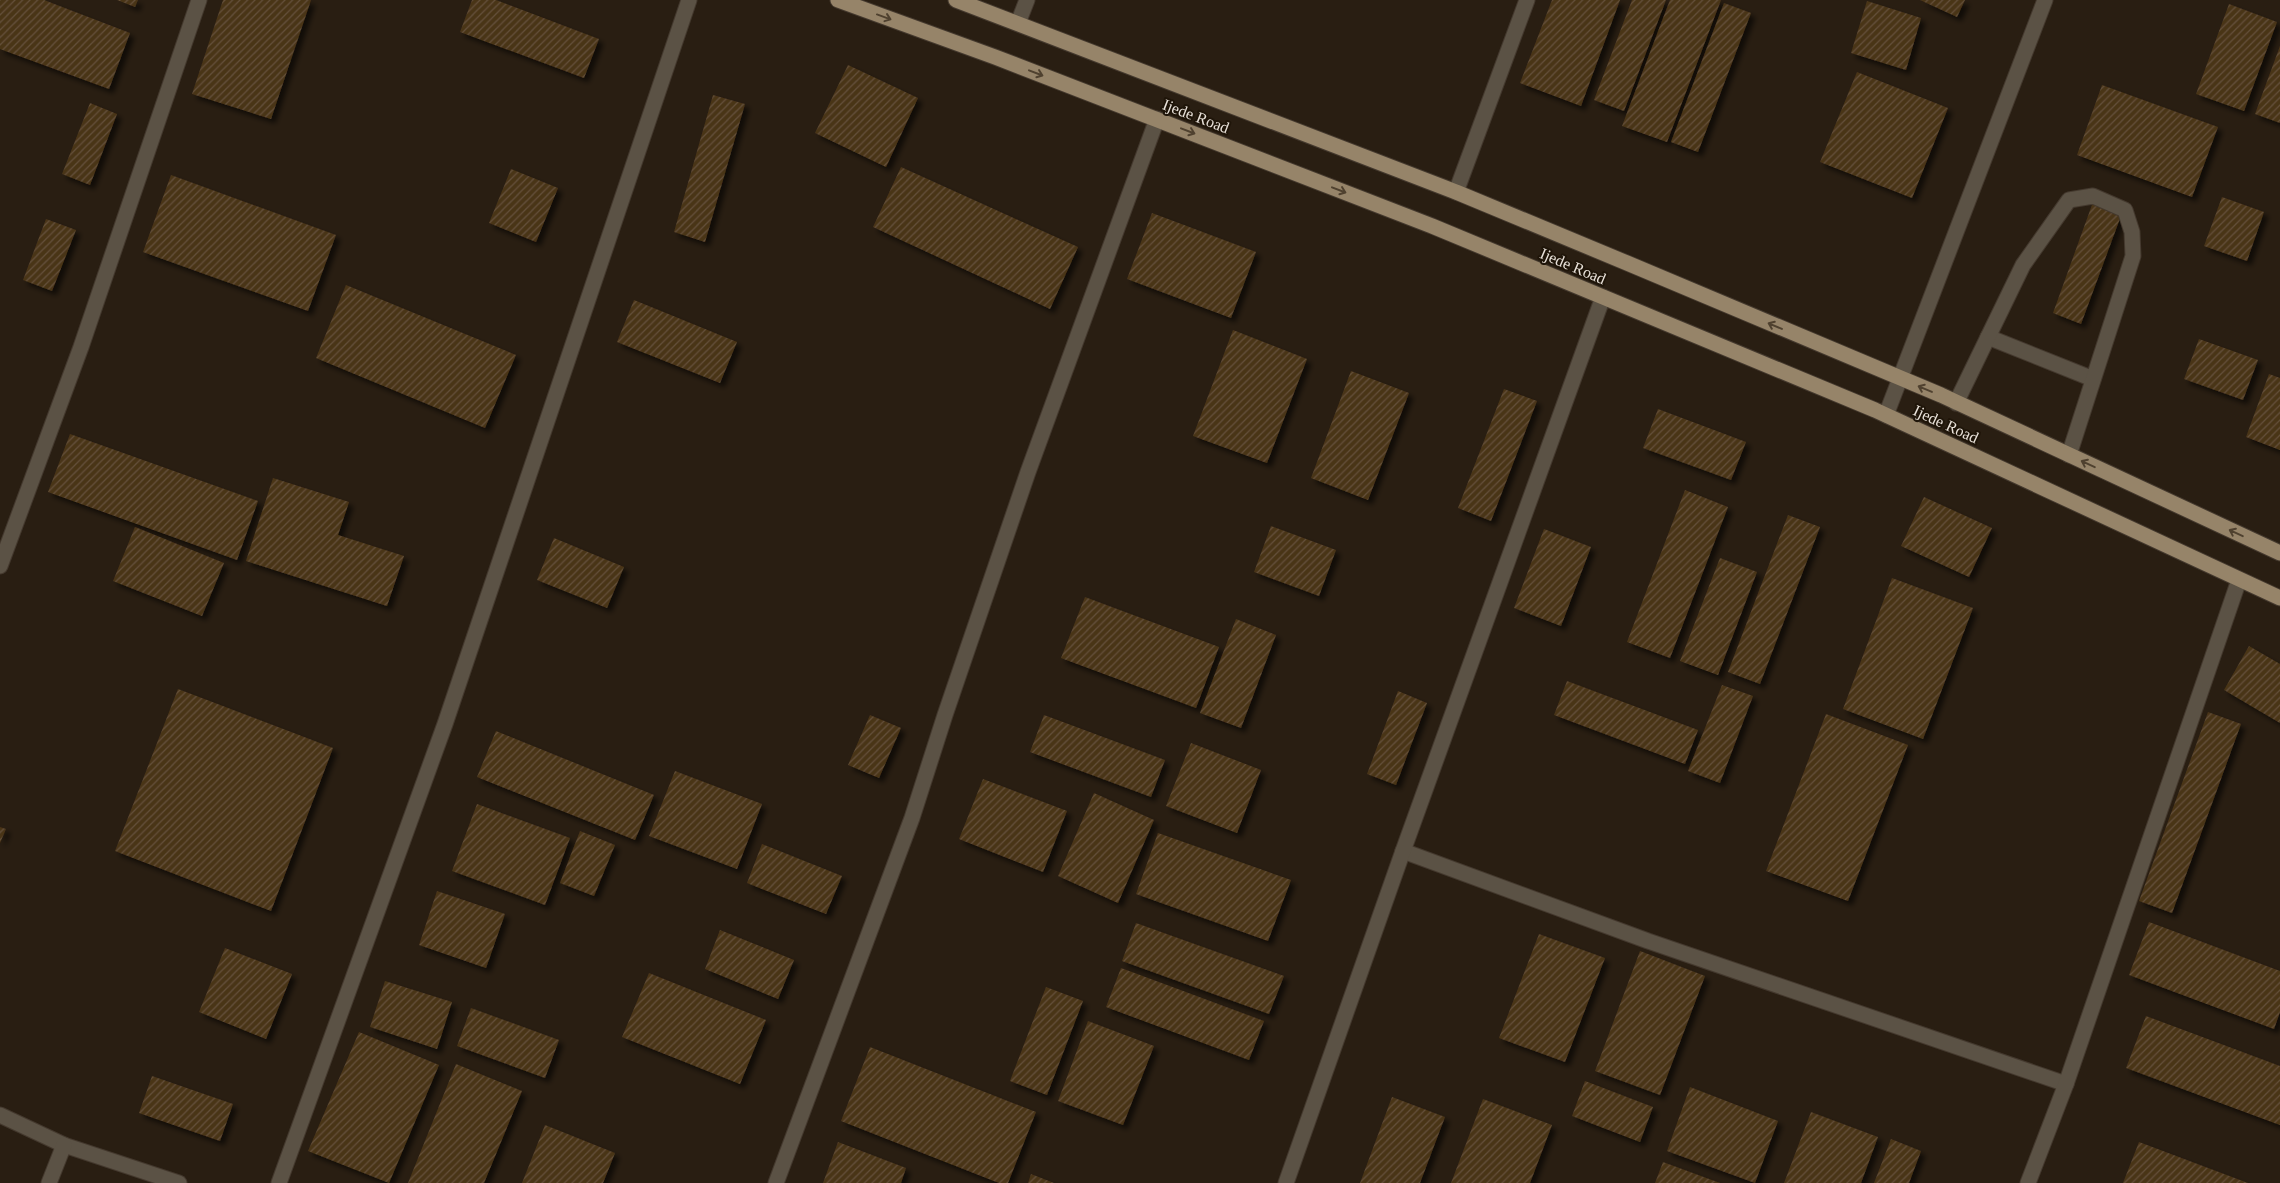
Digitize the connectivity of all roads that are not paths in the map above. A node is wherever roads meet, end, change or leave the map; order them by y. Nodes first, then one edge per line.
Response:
1 (199, 0) edge
2 (689, 0) edge
3 (838, 0) edge
4 (956, 0) edge
5 (1026, 0) edge
6 (1527, 0) edge
7 (2045, 0) edge
8 (1018, 22) junction
9 (1157, 119) junction
10 (1456, 192) junction
11 (1604, 297) junction
12 (1988, 337) junction
13 (1901, 378) junction
14 (2093, 379) junction
15 (1956, 403) junction
16 (1886, 415) junction
17 (2069, 455) junction
18 (2280, 553) edge
19 (0, 566) edge
20 (2239, 580) junction
21 (2280, 598) edge
22 (1403, 851) junction
23 (2066, 1084) junction
24 (0, 1115) edge
25 (64, 1145) junction
26 (49, 1183) edge
27 (179, 1183) edge
28 (279, 1183) edge
29 (776, 1183) edge
30 (1286, 1183) edge
31 (2028, 1183) edge

1 - 19 street
2 - 28 street
3 -> 9 main road, Ijede Road
4 - 8 main road, Ijede Road
5 - 8 street
6 - 10 street
7 - 13 street
8 - 10 main road, Ijede Road
9 -> 11 main road, Ijede Road
9 - 29 street
13 -> 10 main road, Ijede Road
11 - 16 main road, Ijede Road
11 - 22 street
12 - 14 street
12 - 14 street
12 - 15 street
15 -> 13 main road, Ijede Road
13 - 16 street
14 - 17 street
15 - 17 main road, Ijede Road
16 - 20 main road, Ijede Road
18 -> 17 main road, Ijede Road
20 - 21 main road, Ijede Road
20 - 23 street
22 - 23 street
22 - 30 street
23 - 31 street
24 - 25 street
25 - 26 street
25 - 27 street

